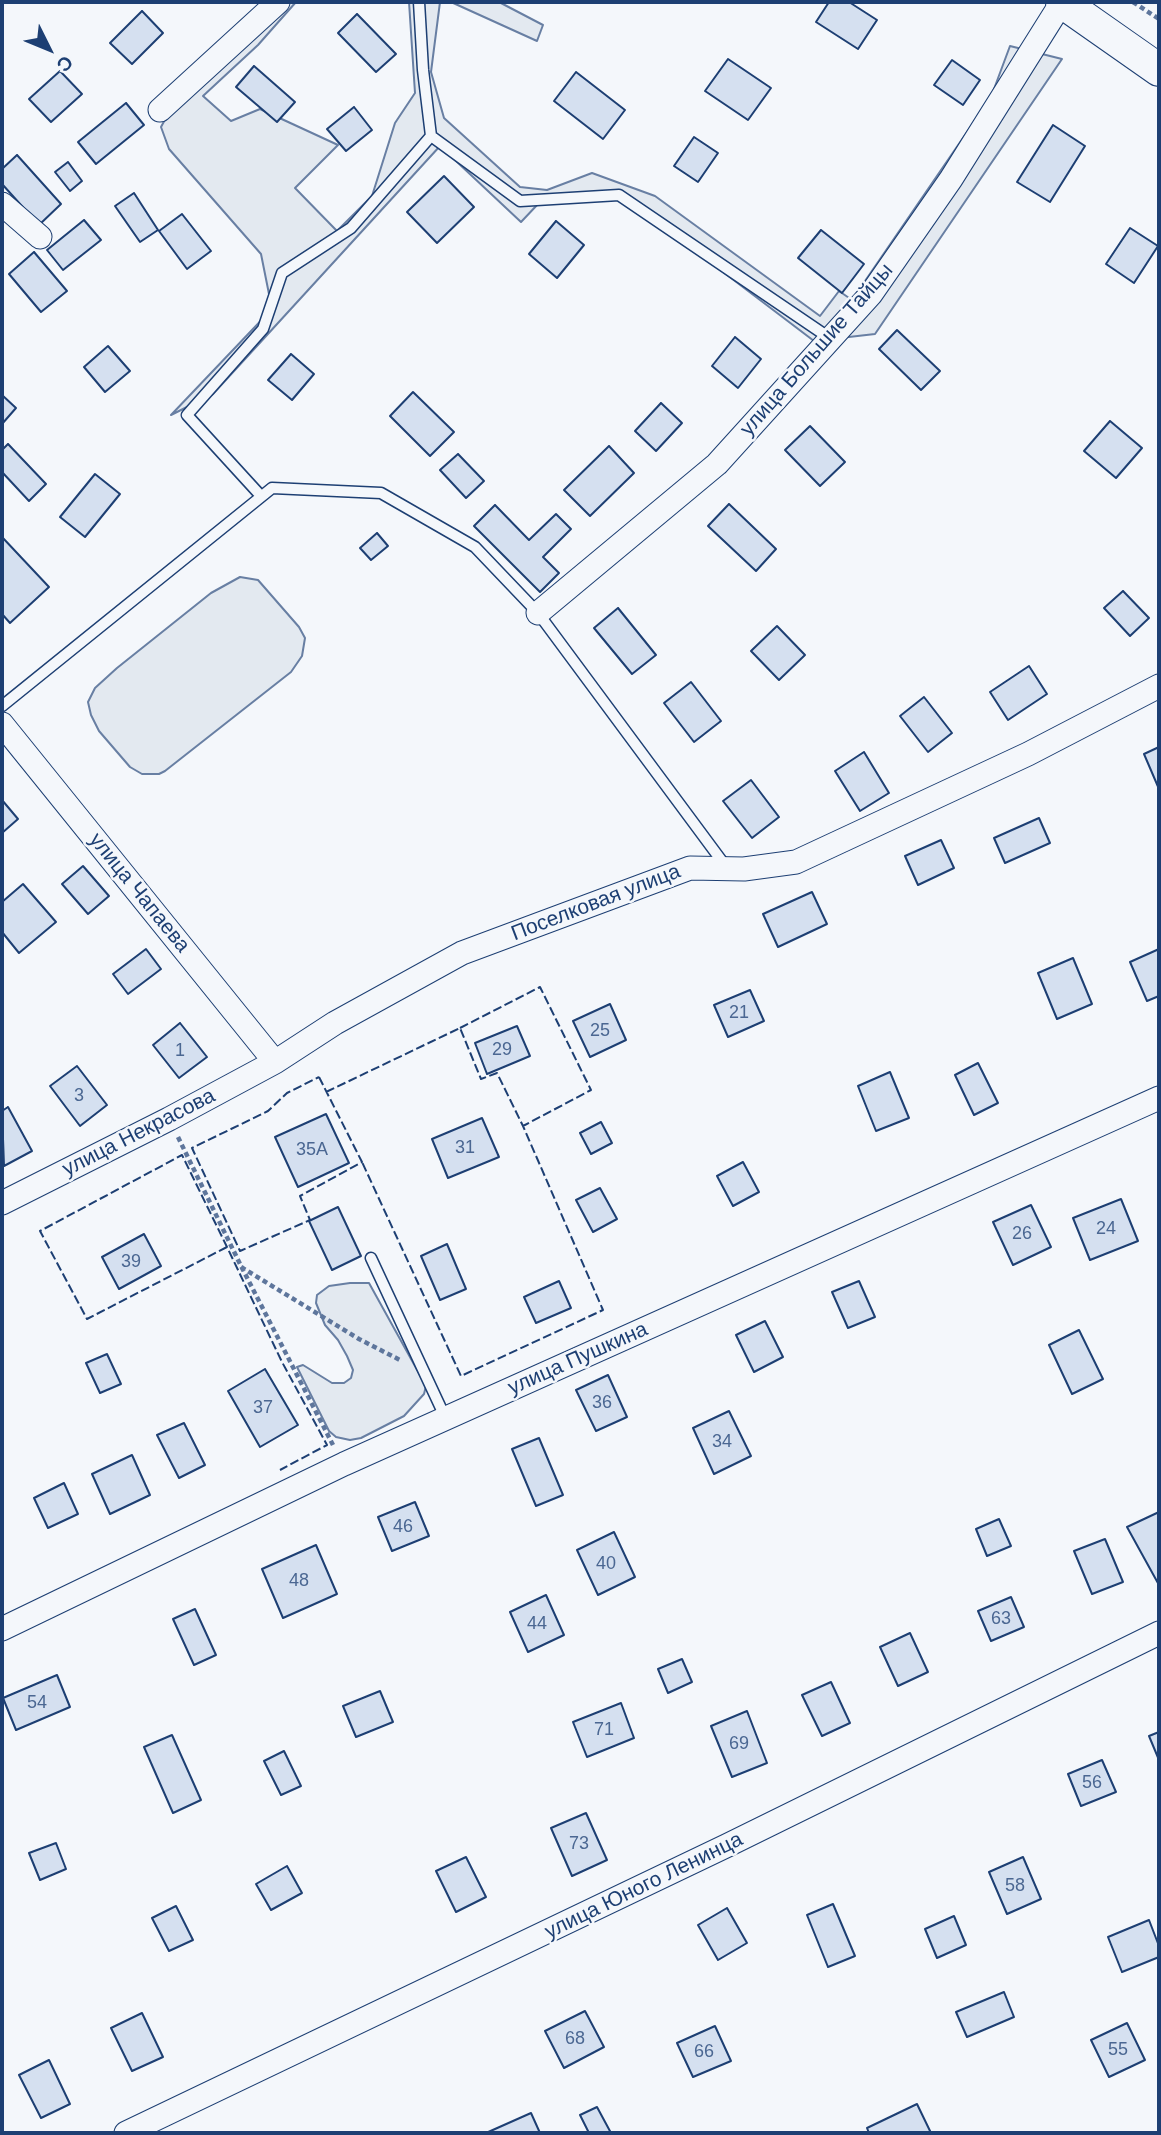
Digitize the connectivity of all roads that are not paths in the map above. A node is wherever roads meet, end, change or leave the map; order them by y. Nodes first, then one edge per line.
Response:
1 (278, 2) edge
2 (419, 2) edge
3 (1062, 2) edge
4 (1159, 70) edge
5 (160, 110) dead end
6 (431, 136) junction
7 (2, 204) edge
8 (40, 237) dead end
9 (831, 339) junction
10 (261, 496) junction
11 (538, 612) junction
12 (1159, 686) edge
13 (2, 706) edge
14 (2, 724) edge
15 (728, 869) junction
16 (275, 1062) junction
17 (1159, 1098) edge
18 (2, 1203) edge
19 (372, 1258) dead end
20 (446, 1419) junction
21 (2, 1629) edge
22 (1159, 1633) edge
23 (126, 2133) edge

1 - 5 street
2 - 6 lane
3 - 4 main road
3 - 9 street, улица Большие Тайцы
6 - 9 lane
6 - 10 lane
7 - 8 street
9 - 11 street, улица Большие Тайцы
10 - 11 lane
10 - 13 lane
11 - 15 lane
12 - 15 street, Поселковая улица
14 - 16 street, улица Чапаева
15 - 16 street, Поселковая улица
16 - 18 street, улица Некрасова
17 - 20 street, улица Пушкина
19 - 20 lane
20 - 21 street, улица Пушкина
22 - 23 street, улица Юного Ленинца

